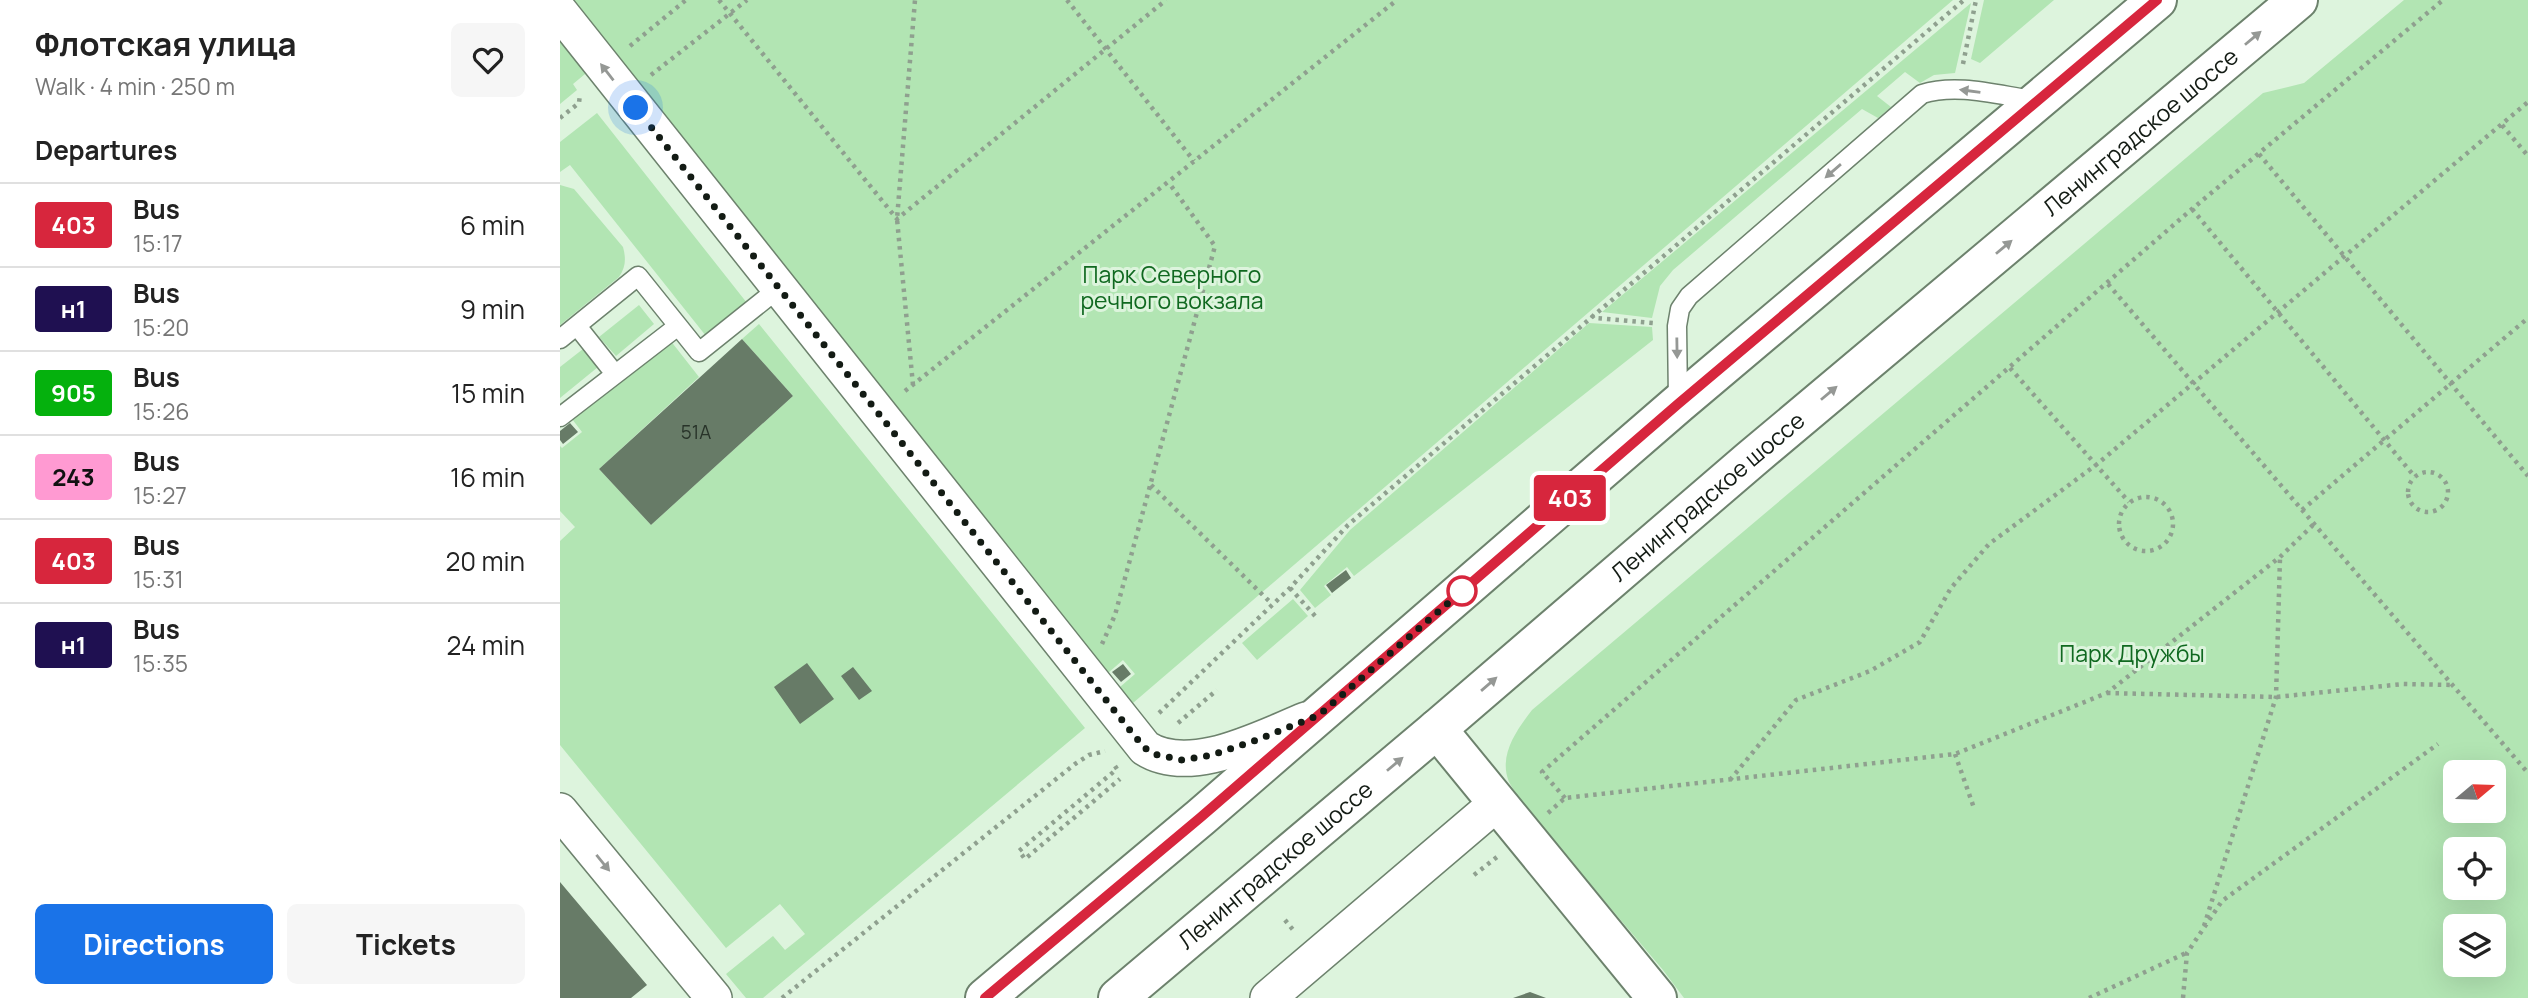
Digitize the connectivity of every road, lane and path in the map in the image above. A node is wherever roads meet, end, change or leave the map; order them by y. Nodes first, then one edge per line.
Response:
1 (686, 0) edge
2 (719, 0) edge
3 (747, 0) edge
4 (915, 0) edge
5 (1067, 0) edge
6 (1166, 0) edge
7 (1398, 0) edge
8 (1964, 0) edge
9 (1976, 0) edge
10 (2157, 0) edge
11 (2298, 0) edge
12 (2442, 0) edge
13 (560, 12) edge
14 (730, 13) junction
15 (1105, 49) junction
16 (620, 54) dead end
17 (644, 81) dead end
18 (581, 86) dead end
19 (1958, 90) junction
20 (2038, 101) junction
21 (2528, 102) edge
22 (560, 118) edge
23 (2502, 125) junction
24 (2259, 154) junction
25 (2528, 156) edge
26 (1194, 161) junction
27 (1168, 183) junction
28 (2192, 209) junction
29 (897, 219) junction
30 (2345, 257) junction
31 (2108, 284) junction
32 (779, 288) junction
33 (2278, 313) junction
34 (1591, 315) junction
35 (2528, 318) edge
36 (577, 326) junction
37 (678, 326) junction
38 (1677, 326) junction
39 (560, 339) edge
40 (2010, 368) junction
41 (615, 374) junction
42 (2194, 384) junction
43 (2451, 384) junction
44 (913, 385) junction
45 (902, 394) dead end
46 (1678, 404) junction
47 (561, 415) edge
48 (2384, 441) junction
49 (2096, 466) junction
50 (2528, 476) edge
51 (2415, 477) junction
52 (1151, 485) junction
53 (2129, 502) junction
54 (2302, 510) junction
55 (2314, 524) junction
56 (2280, 557) junction
57 (1290, 588) junction
58 (1272, 604) junction
59 (1316, 617) dead end
60 (1087, 676) junction
61 (2455, 685) junction
62 (1217, 690) dead end
63 (2107, 693) junction
64 (2276, 697) junction
65 (1157, 715) dead end
66 (1319, 715) junction
67 (1176, 724) dead end
68 (1437, 729) junction
69 (2438, 744) dead end
70 (1955, 754) junction
71 (2528, 773) edge
72 (1120, 779) dead end
73 (1730, 780) junction
74 (1497, 803) junction
75 (1975, 808) dead end
76 (560, 810) edge
77 (1501, 854) dead end
78 (1474, 875) dead end
79 (2204, 926) junction
80 (2187, 953) junction
81 (714, 998) edge
82 (782, 998) edge
83 (985, 998) edge
84 (1118, 998) edge
85 (1268, 998) edge
86 (1657, 998) edge
87 (2089, 998) edge
88 (2183, 998) edge

1 - 16 path
2 - 14 path
3 - 14 path
4 - 29 path
5 - 15 path
6 - 15 path
7 - 26 path
8 - 34 path
9 - 19 path
10 - 20 main road
68 -> 11 main road, Ленинградское шоссе
12 - 24 path
32 -> 13 street
14 - 17 path
14 - 29 path
15 - 26 path
15 - 29 path
18 - 22 path
20 -> 19 lane
19 -> 38 lane
20 - 46 main road
21 - 23 path
23 - 25 path
23 - 30 path
24 - 28 path
24 - 30 path
26 - 27 path
27 - 44 path
27 - 52 path
28 - 31 path
28 - 33 path
29 - 44 path
30 - 33 path
30 - 43 path
31 - 40 path
31 - 42 path
32 - 37 lane
32 - 60 street
33 - 42 path
33 - 48 path
34 - 38 path
34 - 57 path
35 - 43 path
36 - 37 lane
36 - 39 lane
36 - 41 lane
37 - 41 lane
38 -> 46 lane
40 - 49 path
40 - 73 path
41 - 47 lane
42 - 49 path
42 - 54 path
43 - 48 path
43 - 50 path
44 - 45 path
46 - 66 main road
48 - 51 path
48 - 54 path
49 - 53 path
49 - 73 path
51 - 51 path
52 - 58 path
52 - 60 path
53 - 53 path
54 - 55 path
55 - 56 path
55 - 61 path
56 - 63 path
56 - 64 path
57 - 58 path
57 - 59 path
58 - 65 path
60 - 66 street
61 - 64 path
61 - 71 path
62 - 67 path
63 - 64 path
63 - 70 path
64 - 79 path
66 - 83 main road
68 - 74 main road
84 -> 68 main road, Ленинградское шоссе
69 - 79 path
70 - 73 path
70 - 75 path
72 - 82 path
74 - 85 street
74 - 86 main road
76 -> 81 street
77 - 78 path
79 - 80 path
80 - 87 path
80 - 88 path

